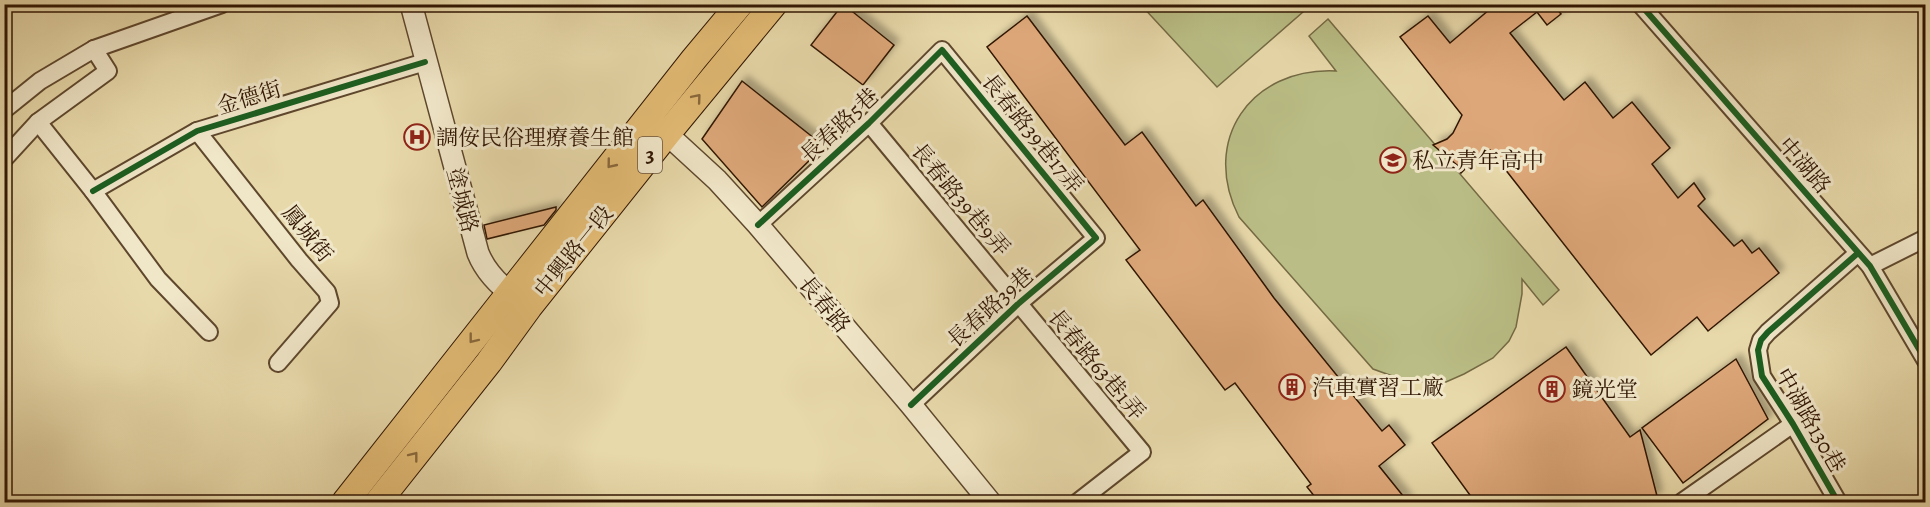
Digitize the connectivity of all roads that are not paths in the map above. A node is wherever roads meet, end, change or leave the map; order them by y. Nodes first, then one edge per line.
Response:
1 (222, 4) edge
2 (411, 4) edge
3 (740, 4) edge
4 (774, 4) edge
5 (1640, 4) edge
6 (94, 49) junction
7 (942, 50) joint
8 (425, 62) junction
9 (4, 110) edge
10 (38, 122) junction
11 (869, 123) junction
12 (658, 126) junction
13 (197, 131) junction
14 (4, 159) edge
15 (93, 190) junction
16 (758, 225) junction
17 (1096, 238) joint
18 (1926, 238) edge
19 (1858, 253) junction
20 (1870, 267) junction
21 (519, 300) junction
22 (1018, 304) junction
23 (209, 332) dead end
24 (1926, 361) edge
25 (278, 363) dead end
26 (911, 405) junction
27 (1793, 424) junction
28 (345, 502) edge
29 (378, 502) edge
30 (990, 502) edge
31 (1078, 502) edge
32 (1682, 502) edge
33 (1838, 502) edge

1 - 6 street
2 - 8 street, 塗城路
3 - 12 main road, 中興路一段 / 3
12 -> 4 main road, 中興路一段 / 3
5 - 19 street, 中湖路
6 - 9 street
6 - 10 street
7 - 11 street, 長春路5巷
7 - 17 street, 長春路39巷17弄
8 - 13 street, 金德街
8 - 21 street, 塗城路
10 - 14 street
10 - 15 street
11 - 16 street, 長春路5巷
11 - 22 street, 長春路39巷9弄
12 - 16 street, 長春路
12 - 21 main road, 中興路一段 / 3
13 - 15 street, 金德街
13 - 25 street, 鳳城街
15 - 23 street
16 - 26 street, 長春路
17 - 22 street, 長春路39巷
18 - 20 street
19 - 20 street, 中湖路
19 - 27 street, 中湖路130巷
20 - 24 street, 中湖路
21 -> 28 main road, 中興路一段 / 3
29 -> 21 main road, 中興路一段 / 3
22 - 26 street, 長春路39巷
22 - 31 street, 長春路63巷1弄
26 - 30 street, 長春路
27 - 32 street
27 - 33 street, 中湖路130巷

